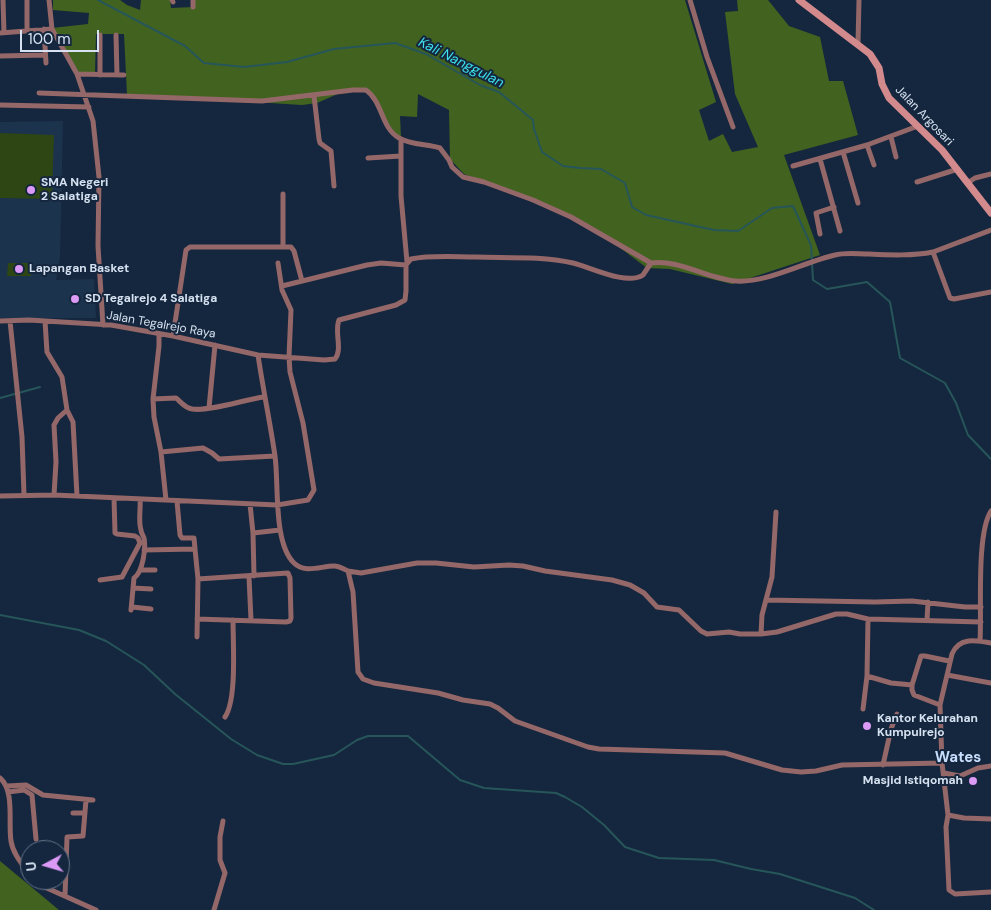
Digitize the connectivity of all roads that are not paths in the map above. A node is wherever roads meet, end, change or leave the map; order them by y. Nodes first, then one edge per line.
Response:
1 (4, 0) edge
2 (27, 0) edge
3 (49, 0) edge
4 (193, 0) edge
5 (690, 0) edge
6 (798, 0) edge
7 (859, 0) edge
8 (193, 7) dead end
9 (44, 29) junction
10 (52, 29) junction
11 (27, 31) junction
12 (2, 33) edge
13 (100, 35) dead end
14 (116, 36) dead end
15 (858, 43) junction
16 (45, 55) junction
17 (0, 56) edge
18 (46, 63) dead end
19 (77, 74) junction
20 (100, 75) junction
21 (117, 75) junction
22 (124, 75) dead end
23 (39, 92) dead end
24 (84, 94) junction
25 (314, 96) junction
26 (0, 105) edge
27 (89, 107) junction
28 (918, 126) junction
29 (733, 128) dead end
30 (891, 137) junction
31 (401, 140) junction
32 (867, 145) junction
33 (843, 152) junction
34 (401, 156) junction
35 (896, 157) dead end
36 (368, 158) dead end
37 (820, 158) junction
38 (874, 165) dead end
39 (793, 166) dead end
40 (958, 169) junction
41 (991, 174) edge
42 (917, 182) dead end
43 (969, 182) junction
44 (334, 186) dead end
45 (283, 194) dead end
46 (858, 203) dead end
47 (834, 207) junction
48 (991, 212) edge
49 (991, 230) edge
50 (840, 231) dead end
51 (820, 234) dead end
52 (283, 247) junction
53 (933, 252) junction
54 (278, 263) dead end
55 (406, 263) junction
56 (651, 263) junction
57 (302, 281) junction
58 (282, 286) junction
59 (991, 292) edge
60 (45, 321) junction
61 (0, 322) edge
62 (10, 322) junction
63 (103, 325) junction
64 (159, 334) junction
65 (173, 336) junction
66 (214, 345) junction
67 (258, 355) junction
68 (289, 357) junction
69 (264, 397) junction
70 (153, 399) junction
71 (209, 408) junction
72 (67, 410) junction
73 (161, 452) junction
74 (274, 456) junction
75 (24, 494) junction
76 (54, 495) junction
77 (0, 496) edge
78 (77, 496) junction
79 (114, 498) junction
80 (140, 499) junction
81 (166, 500) junction
82 (177, 500) junction
83 (250, 504) junction
84 (277, 504) junction
85 (991, 511) edge
86 (776, 512) dead end
87 (280, 530) junction
88 (253, 533) junction
89 (195, 548) junction
90 (144, 550) junction
91 (294, 564) junction
92 (140, 570) junction
93 (155, 570) dead end
94 (348, 571) junction
95 (288, 573) junction
96 (252, 576) junction
97 (198, 579) junction
98 (100, 580) dead end
99 (133, 588) junction
100 (151, 589) dead end
101 (766, 600) junction
102 (928, 602) junction
103 (981, 607) junction
104 (151, 608) dead end
105 (197, 619) junction
106 (868, 619) junction
107 (233, 620) junction
108 (251, 620) junction
109 (927, 620) junction
110 (981, 622) junction
111 (761, 634) junction
112 (197, 637) dead end
113 (980, 641) junction
114 (991, 644) edge
115 (949, 661) junction
116 (947, 675) junction
117 (867, 676) junction
118 (991, 683) edge
119 (912, 685) junction
120 (940, 705) junction
121 (863, 709) dead end
122 (897, 714) dead end
123 (225, 717) dead end
124 (942, 763) junction
125 (883, 765) junction
126 (991, 766) edge
127 (944, 773) junction
128 (0, 778) edge
129 (8, 789) junction
130 (86, 800) junction
131 (93, 800) dead end
132 (73, 813) dead end
133 (85, 813) junction
134 (948, 815) junction
135 (991, 819) edge
136 (223, 821) dead end
137 (36, 838) dead end
138 (64, 840) edge
139 (20, 860) edge
140 (51, 890) edge
141 (64, 890) edge
142 (991, 892) edge
143 (64, 896) junction
144 (96, 910) edge
145 (214, 910) edge

1 - 12 street
2 - 11 street
3 - 10 street
4 - 8 street
5 - 29 street
6 - 15 street, Jalan Argosari
7 - 15 street
9 - 10 street
9 - 11 street
9 - 16 street
10 - 19 street
11 - 12 street
13 - 20 street
14 - 21 street
15 - 28 street, Jalan Argosari
16 - 17 street
16 - 18 street
19 - 20 street
19 - 24 street
20 - 21 street
21 - 22 street
23 - 24 street
24 - 25 street
24 - 27 street
25 - 31 street
25 - 44 street
26 - 27 street
27 - 63 street
28 - 30 street
28 - 40 street, Jalan Argosari
30 - 32 street
30 - 35 street
31 - 34 street
31 - 56 street
32 - 33 street
32 - 38 street
33 - 37 street
33 - 46 street
34 - 36 street
34 - 55 street
37 - 39 street
37 - 47 street
40 - 42 street
40 - 43 street, Jalan Argosari
41 - 43 street
43 - 48 street, Jalan Argosari
45 - 52 street
47 - 50 street
47 - 51 street
49 - 53 street
52 - 57 street
52 - 65 street
53 - 56 street
53 - 59 street
54 - 58 street
55 - 56 street
55 - 57 street
55 - 68 street, Jalan Tegalrejo Raya
57 - 58 street
58 - 68 street
60 - 62 street, Jalan Tegalrejo Raya
60 - 63 street, Jalan Tegalrejo Raya
60 - 72 street
61 - 62 street, Jalan Tegalrejo Raya
62 - 75 street
63 - 64 street, Jalan Tegalrejo Raya
64 - 65 street, Jalan Tegalrejo Raya
64 - 70 street
65 - 66 street, Jalan Tegalrejo Raya
66 - 67 street, Jalan Tegalrejo Raya
66 - 71 street
67 - 68 street, Jalan Tegalrejo Raya
67 - 69 street
68 - 84 street
69 - 71 street
69 - 74 street
70 - 71 street
70 - 73 street
72 - 76 street
72 - 78 street
73 - 74 street
73 - 81 street
74 - 84 street
75 - 76 street
75 - 77 street
76 - 78 street
78 - 79 street
79 - 80 street
79 - 98 street
80 - 81 street
80 - 90 street
81 - 82 street
82 - 83 street
82 - 89 street
83 - 84 street
83 - 88 street
84 - 87 street
85 - 103 street
86 - 101 street
87 - 88 street
87 - 91 street
88 - 96 street
89 - 90 street
89 - 97 street
90 - 92 street
91 - 94 street
91 - 95 street
92 - 93 street
92 - 99 street
94 - 111 street
94 - 125 street
95 - 96 street
95 - 108 street
96 - 97 street
96 - 108 street
97 - 105 street
99 - 100 street
99 - 104 street
101 - 102 street
101 - 111 street
102 - 103 street
102 - 109 street
103 - 110 street
105 - 107 street
105 - 112 street
106 - 109 street
106 - 111 street
106 - 117 street
107 - 108 street
107 - 123 street
109 - 110 street
110 - 113 street
113 - 114 street
113 - 115 street
115 - 116 street
115 - 119 street
116 - 118 street
116 - 120 street
117 - 119 street
117 - 121 street
119 - 120 street
120 - 124 street
122 - 125 street
124 - 125 street
124 - 127 street
126 - 127 street
127 - 134 street
128 - 129 street
129 - 130 street
129 - 137 street
129 - 139 street
130 - 131 street
130 - 133 street
132 - 133 street
133 - 138 street
134 - 135 street
134 - 142 street
136 - 145 street
140 - 143 street
141 - 143 street
143 - 144 street

